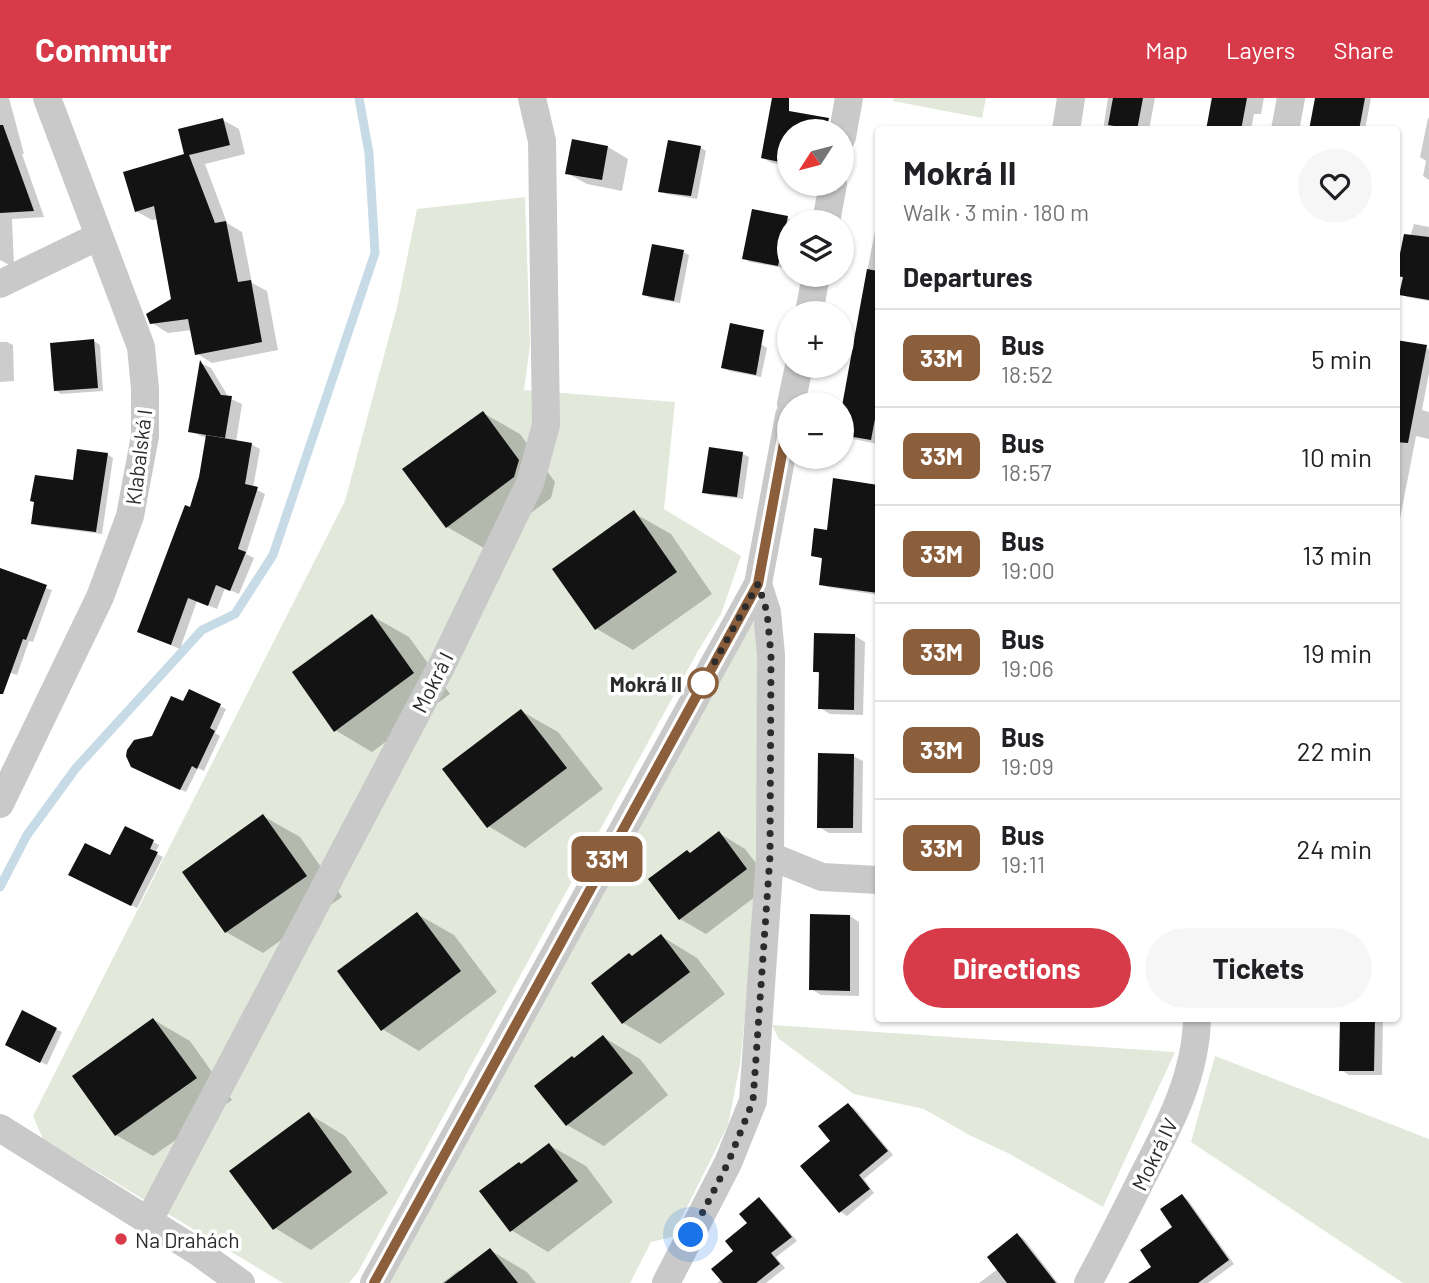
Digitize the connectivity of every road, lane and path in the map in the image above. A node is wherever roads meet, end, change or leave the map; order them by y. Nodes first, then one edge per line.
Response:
1 (47, 98) edge
2 (532, 98) edge
3 (849, 98) edge
4 (1071, 98) edge
5 (1291, 98) edge
6 (845, 119) edge
7 (1067, 126) edge
8 (1286, 126) edge
9 (99, 236) junction
10 (0, 284) edge
11 (779, 469) edge
12 (758, 584) junction
13 (0, 804) edge
14 (770, 856) junction
15 (875, 880) edge
16 (1197, 1022) edge
17 (0, 1128) edge
18 (148, 1222) junction
19 (241, 1283) edge
20 (374, 1283) edge
21 (666, 1283) edge
22 (1088, 1283) edge

1 - 9 street, Klabalská I
2 - 18 street, Mokrá I
3 - 6 street
4 - 7 street
5 - 8 street
9 - 10 street
9 - 13 street, Klabalská I
11 - 12 street
12 - 14 street
12 - 20 street
14 - 15 street
14 - 21 street
16 - 22 street, Mokrá IV
17 - 18 street
18 - 19 street

